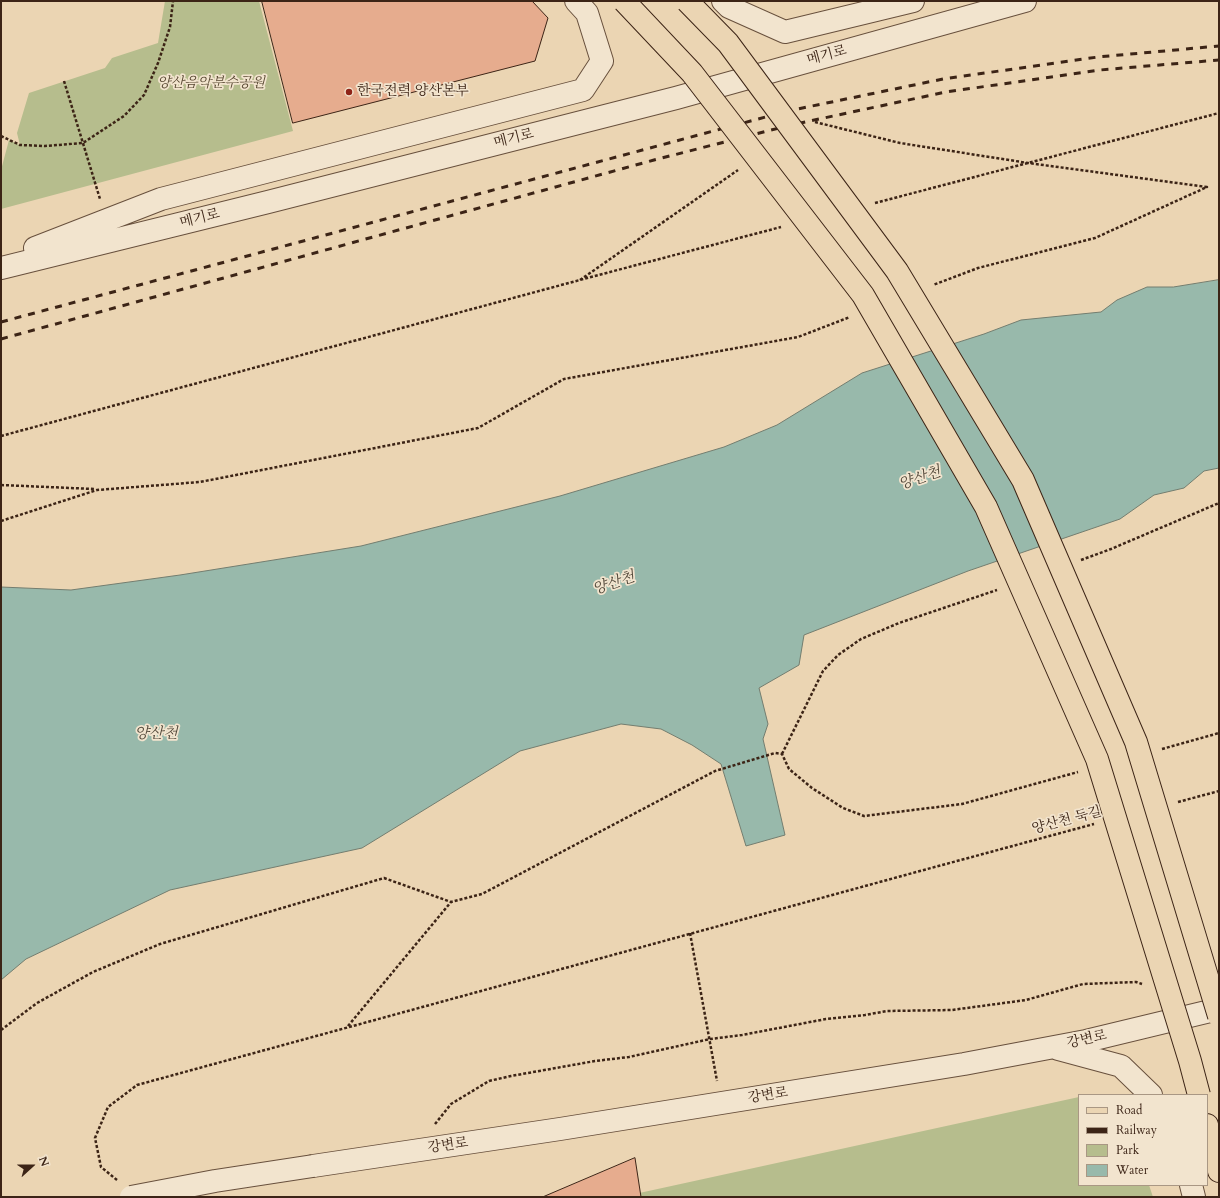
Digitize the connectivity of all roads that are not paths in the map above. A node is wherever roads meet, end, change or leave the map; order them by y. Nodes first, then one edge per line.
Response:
1 (576, 1) edge
2 (624, 1) edge
3 (687, 1) edge
4 (723, 1) edge
5 (913, 1) edge
6 (1025, 1) edge
7 (1003, 4) edge
8 (1, 261) edge
9 (1, 268) edge
10 (1219, 1009) edge
11 (1219, 1016) edge
12 (1053, 1047) junction
13 (1150, 1094) edge
14 (1199, 1094) edge
15 (1208, 1129) edge
16 (1219, 1171) edge
17 (1190, 1186) edge
18 (125, 1189) edge
19 (1194, 1197) edge

1 - 8 street
2 - 14 main road, bridge
3 - 11 main road, bridge
4 - 5 street
6 - 7 street, 메기로
7 - 9 street, 메기로
10 - 12 street, 강변로
12 - 13 street
12 - 18 street, 강변로, bridge
15 - 16 main road
17 - 19 street

